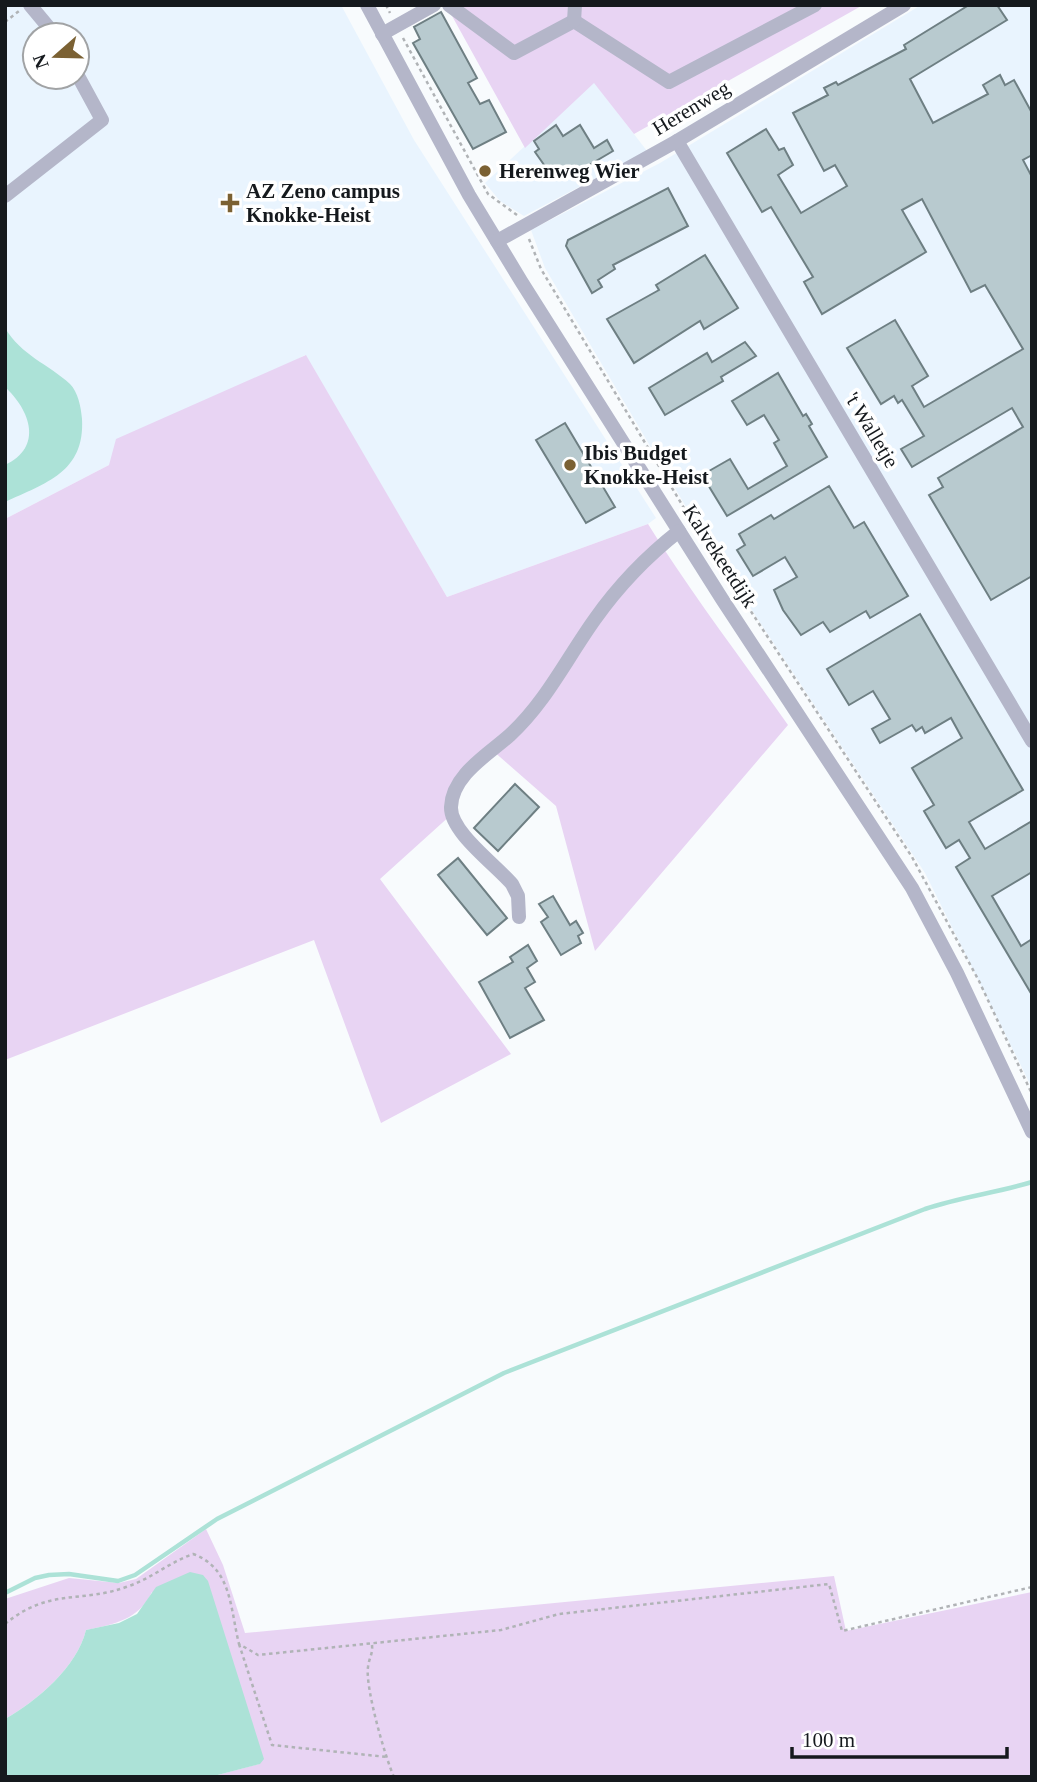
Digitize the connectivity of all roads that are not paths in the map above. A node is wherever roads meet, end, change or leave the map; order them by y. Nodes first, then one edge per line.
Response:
1 (28, 5) edge
2 (367, 5) edge
3 (434, 5) edge
4 (449, 5) edge
5 (575, 5) edge
6 (904, 5) edge
7 (810, 7) edge
8 (42, 21) edge
9 (575, 21) junction
10 (382, 34) junction
11 (86, 91) edge
12 (677, 141) junction
13 (5, 196) edge
14 (497, 241) junction
15 (679, 531) junction
16 (1032, 741) edge
17 (519, 917) dead end
18 (1032, 1132) edge

1 - 8 street
2 - 10 street, Kalvekeetdijk
3 - 10 street
4 - 9 street
5 - 9 street
6 - 12 street, Herenweg
7 - 9 street
10 - 14 street, Kalvekeetdijk
11 - 13 street
12 - 14 street, Herenweg
12 - 16 street, 't Walletje
14 - 15 street, Kalvekeetdijk
15 - 17 street
15 - 18 street, Kalvekeetdijk

